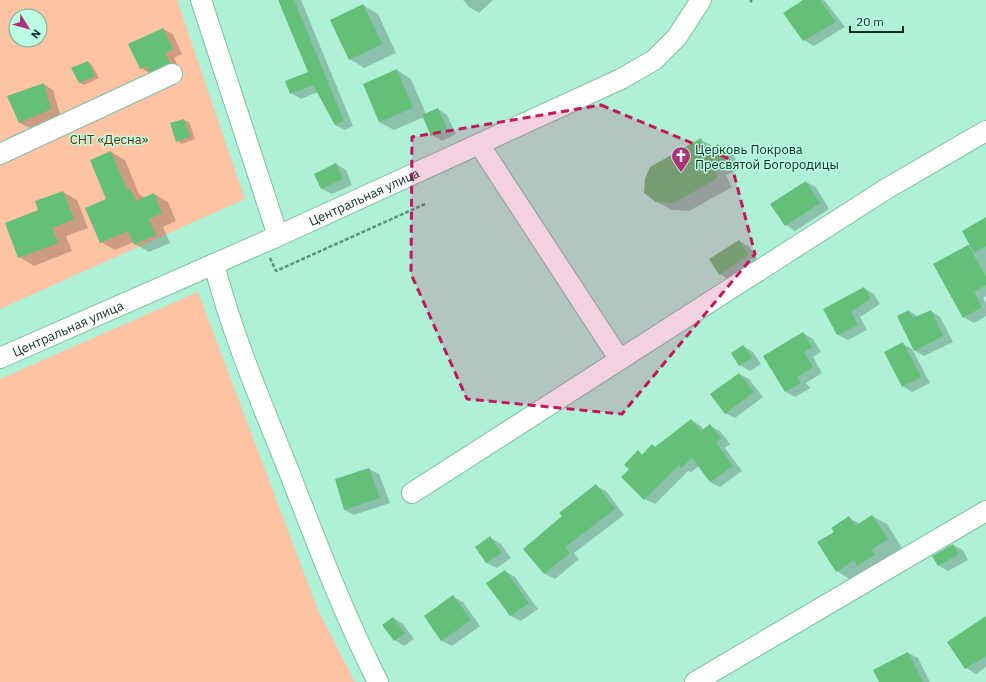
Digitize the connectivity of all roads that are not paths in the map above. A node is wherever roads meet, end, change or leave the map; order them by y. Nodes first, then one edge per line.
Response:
1 (201, 0) edge
2 (700, 0) edge
3 (172, 74) dead end
4 (986, 131) edge
5 (479, 144) junction
6 (0, 154) edge
7 (278, 236) junction
8 (214, 264) junction
9 (0, 358) edge
10 (620, 360) junction
11 (412, 493) dead end
12 (986, 511) edge
13 (378, 682) edge
14 (695, 682) edge

1 - 7 street
2 - 5 street, Центральная улица
3 - 6 street
4 - 10 street
5 - 7 street, Центральная улица
5 - 10 street
7 - 8 street, Центральная улица
8 - 9 street, Центральная улица
8 - 13 street
10 - 11 street
12 - 14 street

